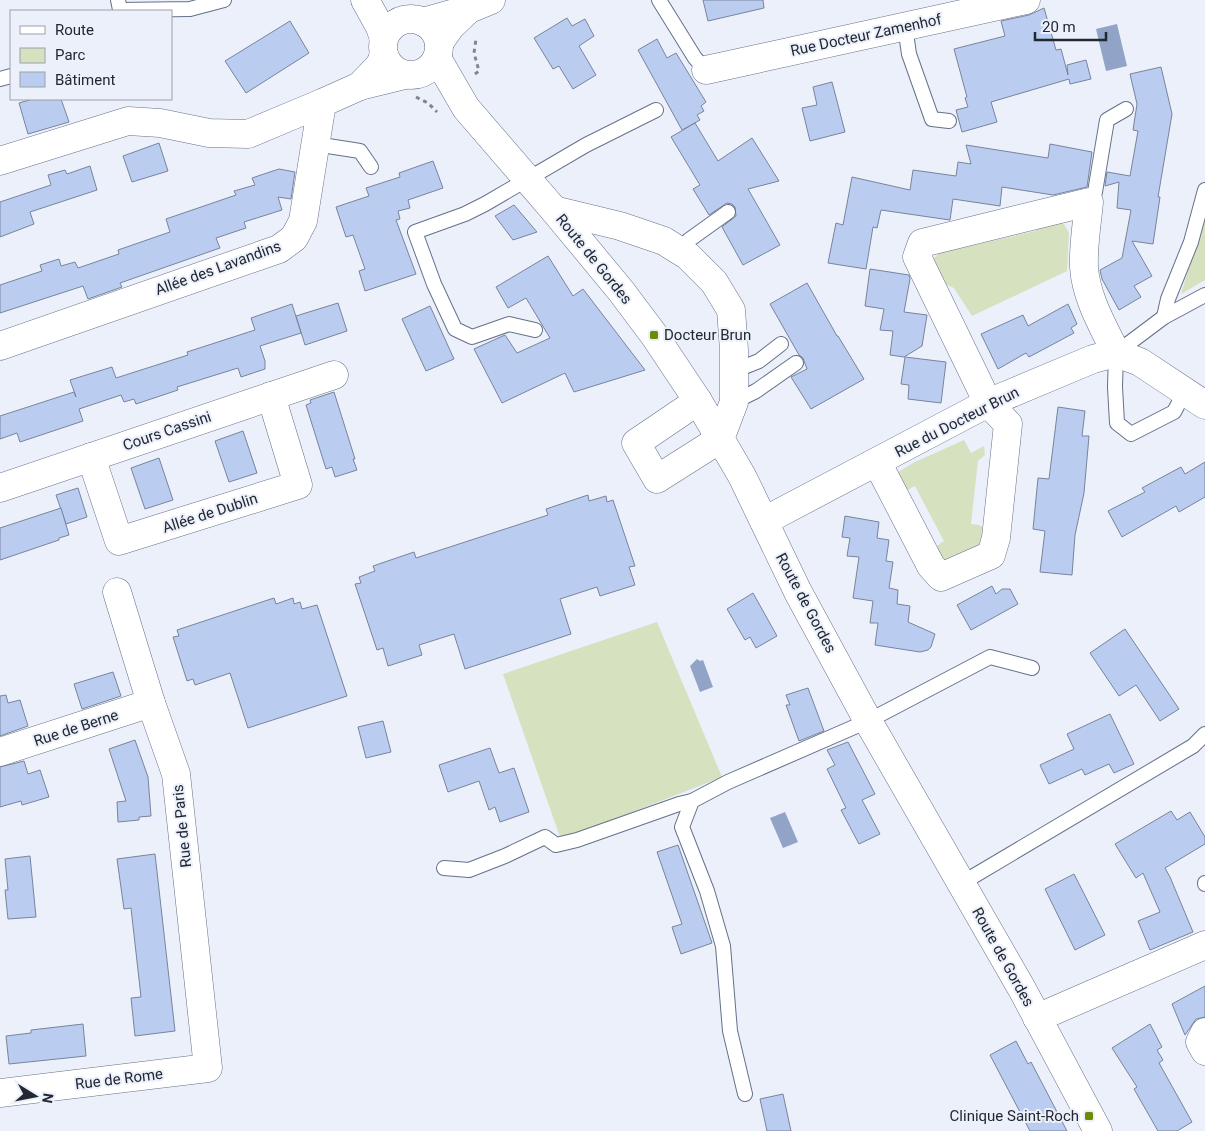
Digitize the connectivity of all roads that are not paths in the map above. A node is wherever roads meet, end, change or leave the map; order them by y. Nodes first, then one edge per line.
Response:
1 (224, 0) edge
2 (365, 0) edge
3 (373, 0) edge
4 (659, 0) edge
5 (1026, 0) edge
6 (480, 5) edge
7 (120, 7) edge
8 (414, 20) junction
9 (905, 26) junction
10 (384, 47) junction
11 (425, 63) junction
12 (706, 70) joint
13 (360, 86) junction
14 (322, 103) junction
15 (1126, 109) dead end
16 (656, 110) dead end
17 (949, 121) dead end
18 (315, 144) junction
19 (0, 161) edge
20 (371, 167) dead end
21 (528, 180) junction
22 (1205, 190) edge
23 (1089, 202) junction
24 (554, 210) junction
25 (728, 212) dead end
26 (679, 251) junction
27 (1205, 295) edge
28 (1164, 317) junction
29 (534, 330) dead end
30 (781, 344) dead end
31 (0, 346) edge
32 (1116, 353) junction
33 (796, 363) dead end
34 (734, 371) junction
35 (334, 375) dead end
36 (271, 396) junction
37 (1195, 398) edge
38 (698, 401) junction
39 (734, 402) junction
40 (988, 402) junction
41 (720, 439) junction
42 (91, 457) junction
43 (877, 462) junction
44 (0, 488) edge
45 (764, 521) junction
46 (116, 592) dead end
47 (1032, 668) dead end
48 (151, 703) junction
49 (868, 721) junction
50 (1205, 734) edge
51 (0, 752) edge
52 (692, 801) junction
53 (444, 868) dead end
54 (962, 883) junction
55 (1205, 945) edge
56 (1037, 1018) junction
57 (1205, 1032) edge
58 (1205, 1051) edge
59 (208, 1068) joint
60 (0, 1093) edge
61 (745, 1094) dead end
62 (1098, 1131) edge

1 - 7 lane
2 - 10 street
3 - 8 street
4 - 12 lane
5 - 9 street, Rue Docteur Zamenhof
6 - 8 street
6 - 11 street
8 - 10 street
8 - 11 street
9 - 12 street, Rue Docteur Zamenhof
9 - 17 lane
10 - 11 street
10 - 13 street
11 - 13 street
11 - 21 street, Route de Gordes
13 - 14 street
14 - 18 street, Allée des Lavandins
14 - 19 street
15 - 23 lane
16 - 21 lane
18 - 20 lane
18 - 31 street, Allée des Lavandins
21 - 24 street, Route de Gordes
21 - 29 lane
22 - 28 lane
23 - 32 street
23 - 40 street
24 - 26 street
24 - 38 street, Route de Gordes
25 - 26 lane
26 - 34 street
27 - 28 lane
28 - 32 lane
30 - 34 lane
32 - 37 street
32 - 37 lane
32 - 40 street, Rue du Docteur Brun
33 - 39 lane
34 - 39 street
35 - 36 street, Cours Cassini
36 - 42 street, Cours Cassini
36 - 42 street, Allée de Dublin
38 - 41 street, Route de Gordes
38 - 41 street
39 - 41 street
40 - 43 street, Rue du Docteur Brun
40 - 43 street
41 - 45 street, Route de Gordes
42 - 44 street, Cours Cassini
43 - 45 street, Rue du Docteur Brun
45 - 49 street, Route de Gordes
46 - 48 street, Rue de Paris
47 - 49 lane
48 - 51 street, Rue de Berne
48 - 59 street, Rue de Paris
49 - 52 lane
49 - 54 street, Route de Gordes
50 - 54 lane
52 - 53 lane
52 - 61 lane
54 - 56 street, Route de Gordes
55 - 56 street
56 - 62 street, Route de Gordes
57 - 58 street
59 - 60 street, Rue de Rome

